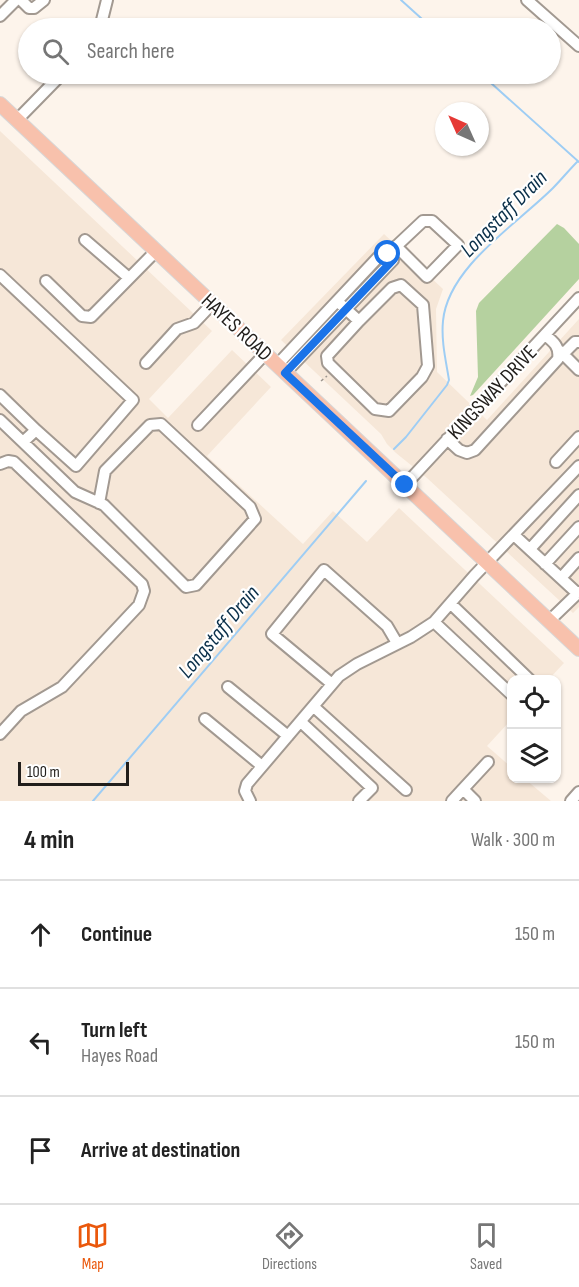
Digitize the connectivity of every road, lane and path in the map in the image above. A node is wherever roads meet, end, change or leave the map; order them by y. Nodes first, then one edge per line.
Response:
1 (16, 0) edge
2 (21, 0) edge
3 (45, 0) edge
4 (107, 0) edge
5 (527, 0) edge
6 (0, 16) edge
7 (102, 18) edge
8 (547, 18) edge
9 (561, 30) edge
10 (579, 46) edge
11 (52, 84) edge
12 (0, 104) edge
13 (17, 120) junction
14 (85, 240) dead end
15 (392, 250) junction
16 (156, 251) junction
17 (0, 275) edge
18 (129, 278) junction
19 (46, 282) dead end
20 (579, 298) edge
21 (337, 301) junction
22 (212, 304) junction
23 (346, 309) junction
24 (359, 321) junction
25 (545, 334) junction
26 (579, 342) edge
27 (561, 353) junction
28 (265, 354) junction
29 (146, 363) dead end
30 (281, 369) junction
31 (579, 370) edge
32 (0, 395) edge
33 (0, 420) edge
34 (198, 426) dead end
35 (36, 430) junction
36 (579, 437) edge
37 (447, 439) junction
38 (23, 442) junction
39 (556, 462) dead end
40 (0, 464) edge
41 (579, 466) edge
42 (405, 485) junction
43 (579, 495) edge
44 (99, 503) junction
45 (579, 527) edge
46 (514, 535) junction
47 (530, 549) junction
48 (579, 558) edge
49 (487, 562) junction
50 (545, 564) junction
51 (561, 578) junction
52 (578, 592) edge
53 (451, 604) junction
54 (549, 621) junction
55 (434, 622) junction
56 (397, 644) junction
57 (579, 649) edge
58 (525, 675) edge
59 (331, 686) junction
60 (228, 687) dead end
61 (507, 690) edge
62 (314, 707) junction
63 (205, 719) dead end
64 (301, 722) junction
65 (0, 734) edge
66 (288, 736) junction
67 (488, 762) dead end
68 (262, 766) junction
69 (462, 789) junction
70 (406, 790) dead end
71 (579, 792) edge
72 (248, 796) edge
73 (359, 801) edge
74 (452, 801) edge
75 (475, 801) edge
76 (572, 801) edge

1 - 6 street
2 - 3 street
4 - 7 street
5 - 8 street
9 - 10 street
11 - 13 street
12 - 13 main road, HAYES ROAD
13 - 16 main road, HAYES ROAD
14 - 18 street
15 - 15 street
15 - 21 street
15 - 23 street
16 - 18 street
16 - 22 main road, HAYES ROAD
17 - 35 street
18 - 19 street
20 - 25 street, KINGSWAY DRIVE
21 - 23 street
21 - 30 street
22 - 28 main road, HAYES ROAD
22 - 29 street
23 - 24 street
23 - 30 street
24 - 24 street
25 - 27 street
25 - 37 street, KINGSWAY DRIVE
26 - 27 street
27 - 31 street
27 - 37 street
28 - 30 main road, HAYES ROAD
28 - 34 street
30 - 42 main road, HAYES ROAD
32 - 35 street
33 - 38 street
35 - 38 street
36 - 39 street
37 - 42 street, KINGSWAY DRIVE
38 - 44 street
40 - 65 street
41 - 46 street
42 - 49 main road, HAYES ROAD
43 - 47 street
44 - 44 street
45 - 50 street
46 - 47 street
46 - 49 street
47 - 50 street
48 - 51 street
49 - 53 street
49 - 54 main road, HAYES ROAD
50 - 51 street
51 - 52 street
52 - 54 street
53 - 55 street
53 - 58 street
54 - 57 main road, HAYES ROAD
55 - 56 street
55 - 61 street
56 - 59 street
56 - 59 street
59 - 62 street
60 - 66 street
62 - 64 street
62 - 70 street
63 - 68 street
64 - 66 street
64 - 73 street
66 - 68 street
67 - 69 street
68 - 72 street
69 - 74 street
69 - 75 street
71 - 76 street

